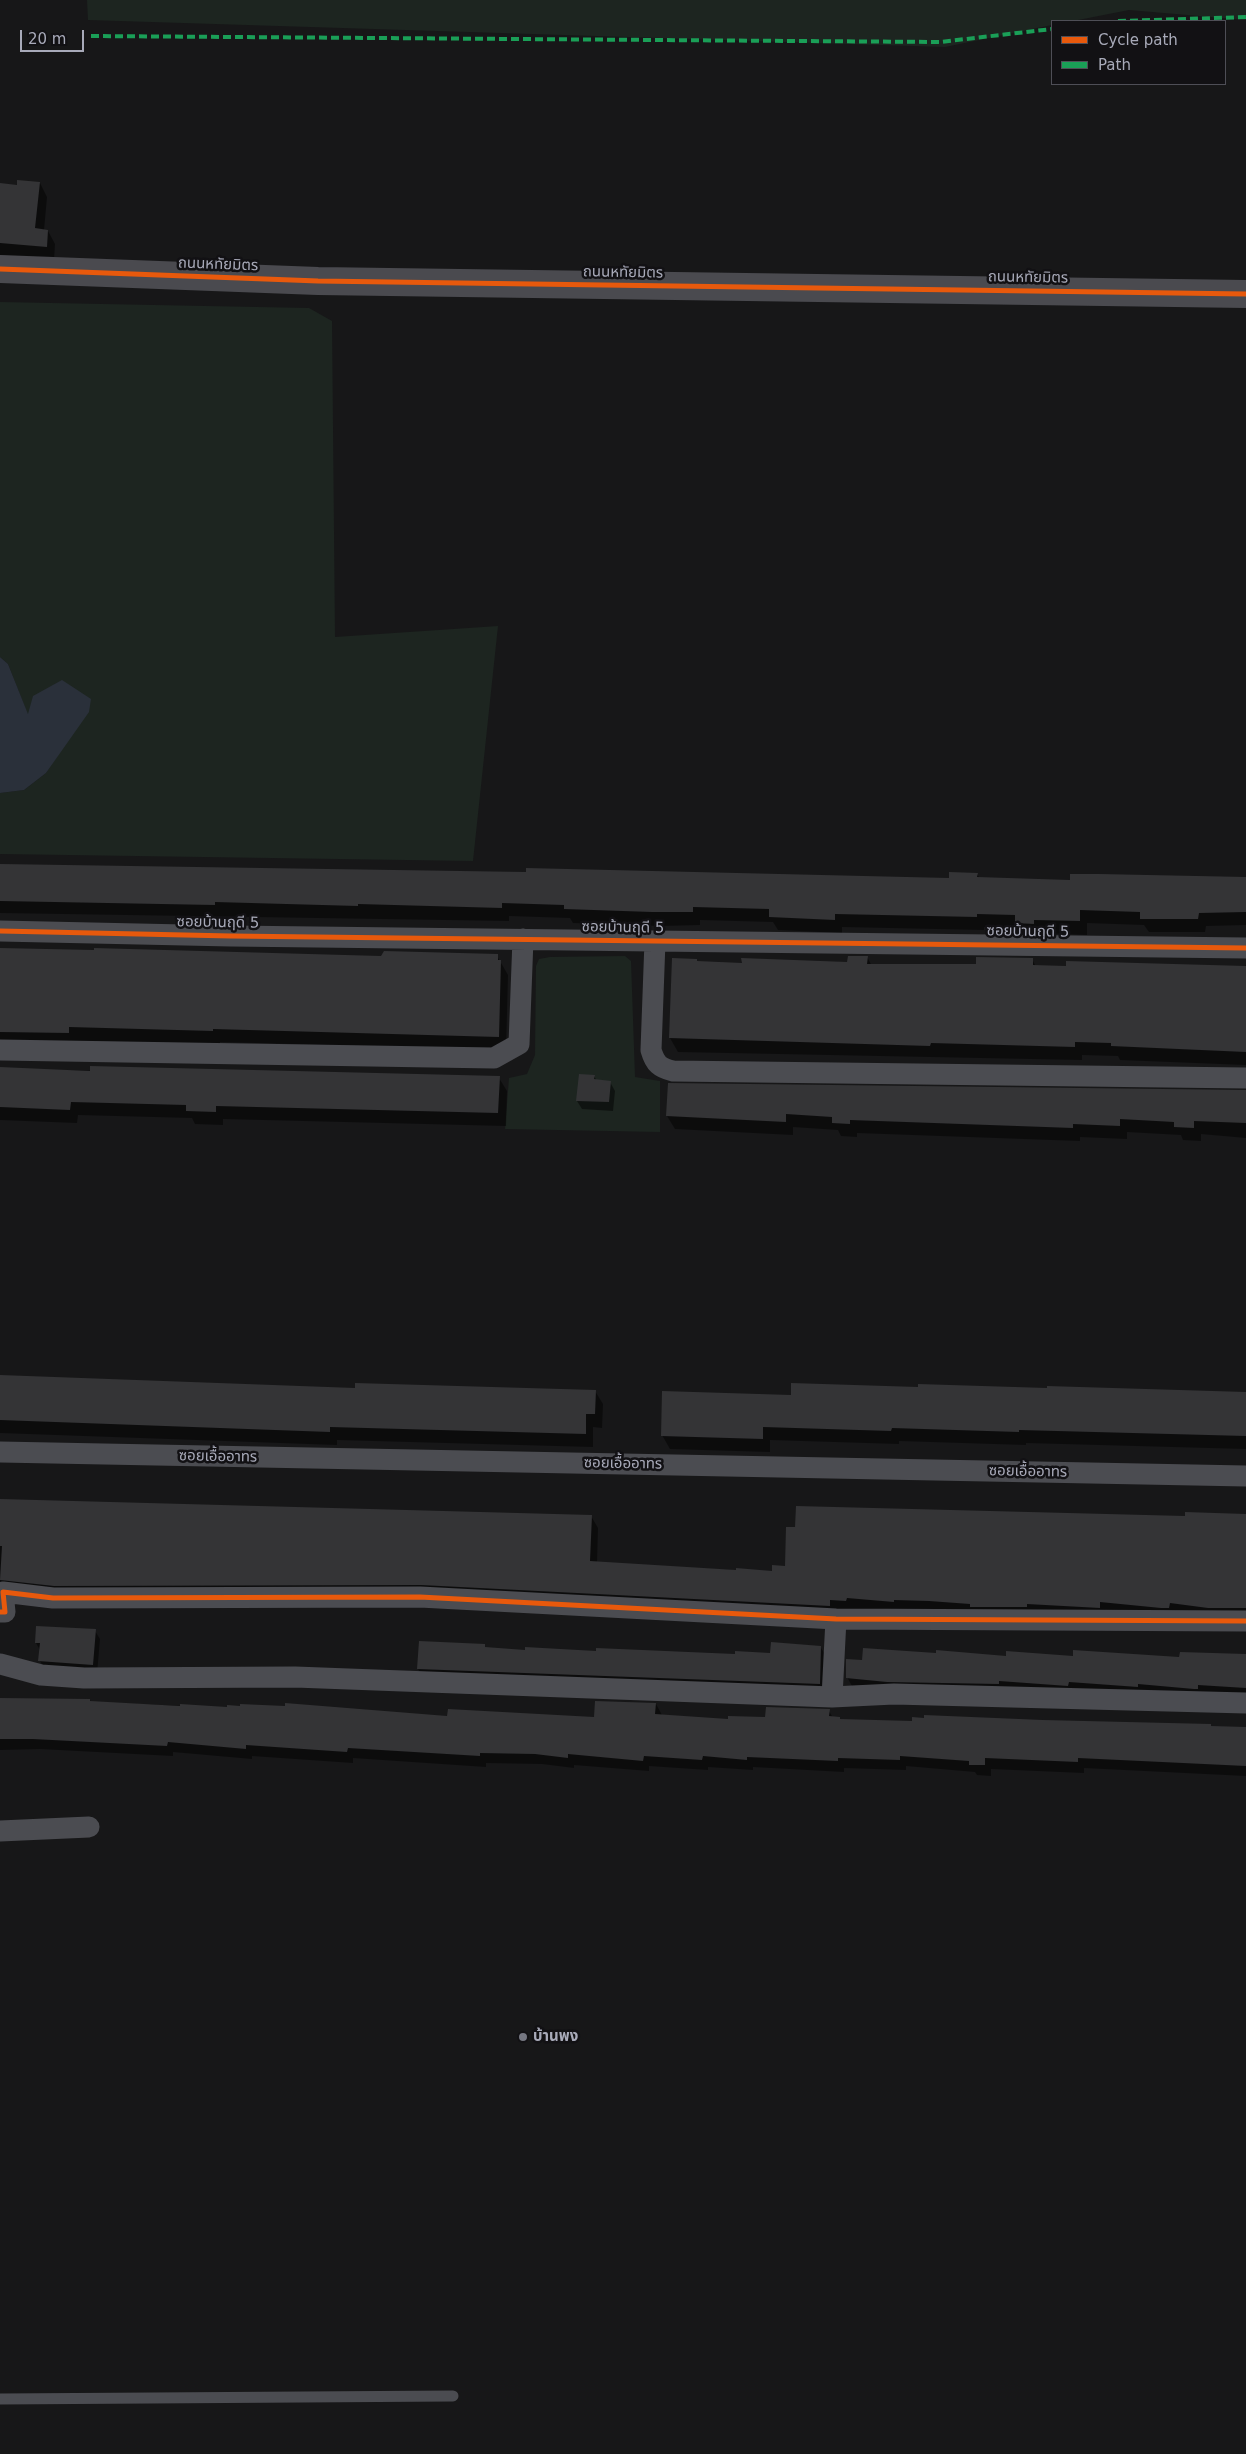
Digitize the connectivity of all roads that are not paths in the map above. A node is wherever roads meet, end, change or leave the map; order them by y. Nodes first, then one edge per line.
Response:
1 (0, 269) edge
2 (1246, 294) edge
3 (0, 931) edge
4 (522, 939) junction
5 (655, 941) junction
6 (1246, 948) edge
7 (0, 1050) edge
8 (1246, 1078) edge
9 (0, 1452) edge
10 (1246, 1476) edge
11 (0, 1612) edge
12 (836, 1619) junction
13 (1246, 1621) edge
14 (0, 1664) edge
15 (832, 1697) junction
16 (1246, 1703) edge
17 (89, 1827) dead end
18 (0, 1831) edge
19 (453, 2396) dead end
20 (0, 2399) edge

1 - 2 street, ถนนหทัยมิตร
3 - 4 street, ซอยบ้านฤดี 5
4 - 5 street, ซอยบ้านฤดี 5
4 - 7 street
5 - 6 street, ซอยบ้านฤดี 5
5 - 8 street
9 - 10 street, ซอยเอื้ออาทร
11 - 12 street
12 - 13 street
12 - 15 street
14 - 15 street
15 - 16 street
17 - 18 street
19 - 20 lane

